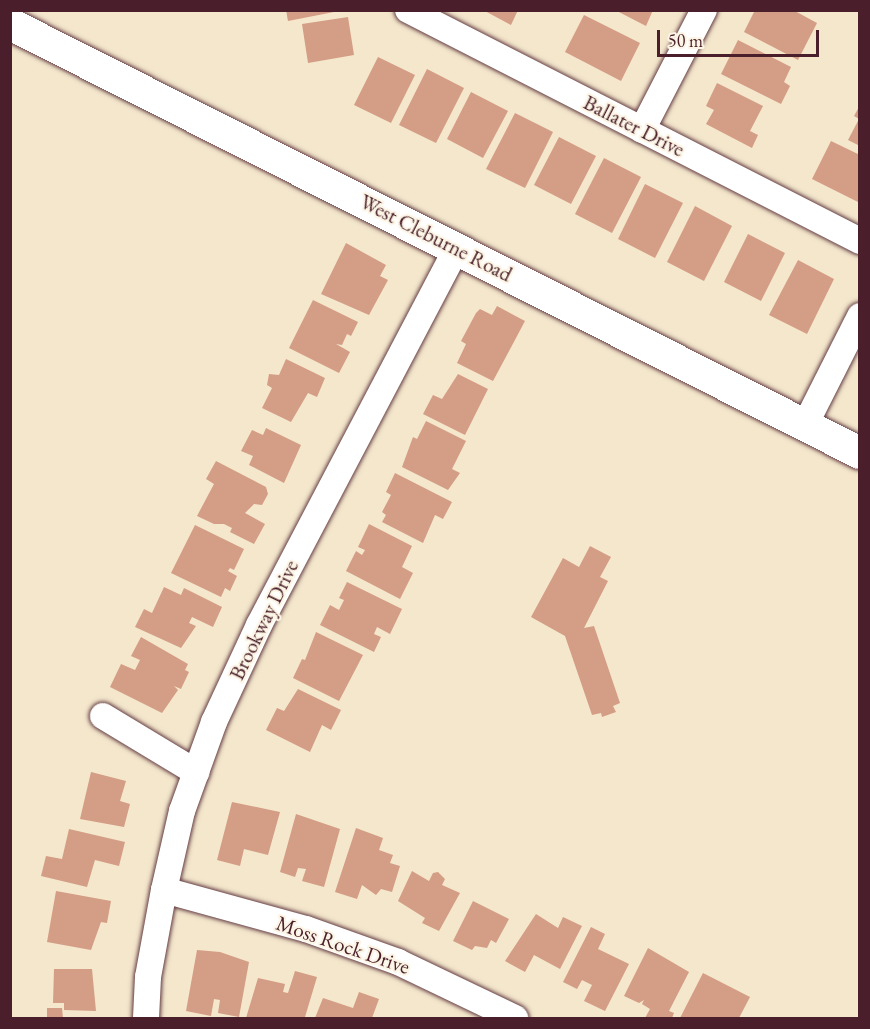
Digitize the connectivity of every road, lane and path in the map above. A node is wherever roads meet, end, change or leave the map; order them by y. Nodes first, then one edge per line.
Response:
1 (408, 10) edge
2 (704, 10) edge
3 (10, 24) edge
4 (642, 130) junction
5 (860, 242) edge
6 (458, 248) junction
7 (860, 316) edge
8 (805, 425) junction
9 (860, 453) edge
10 (103, 716) dead end
11 (196, 772) junction
12 (164, 890) junction
13 (146, 1018) edge
14 (516, 1018) edge

1 - 4 street, Ballater Drive
2 - 4 street
3 - 6 street, West Cleburne Road
4 - 5 street, Ballater Drive
6 - 8 street, West Cleburne Road
6 - 11 street, Brookway Drive
7 - 8 street
8 - 9 street, West Cleburne Road
10 - 11 street
11 - 12 street, Brookway Drive
12 - 13 street, Brookway Drive
12 - 14 street, Moss Rock Drive

